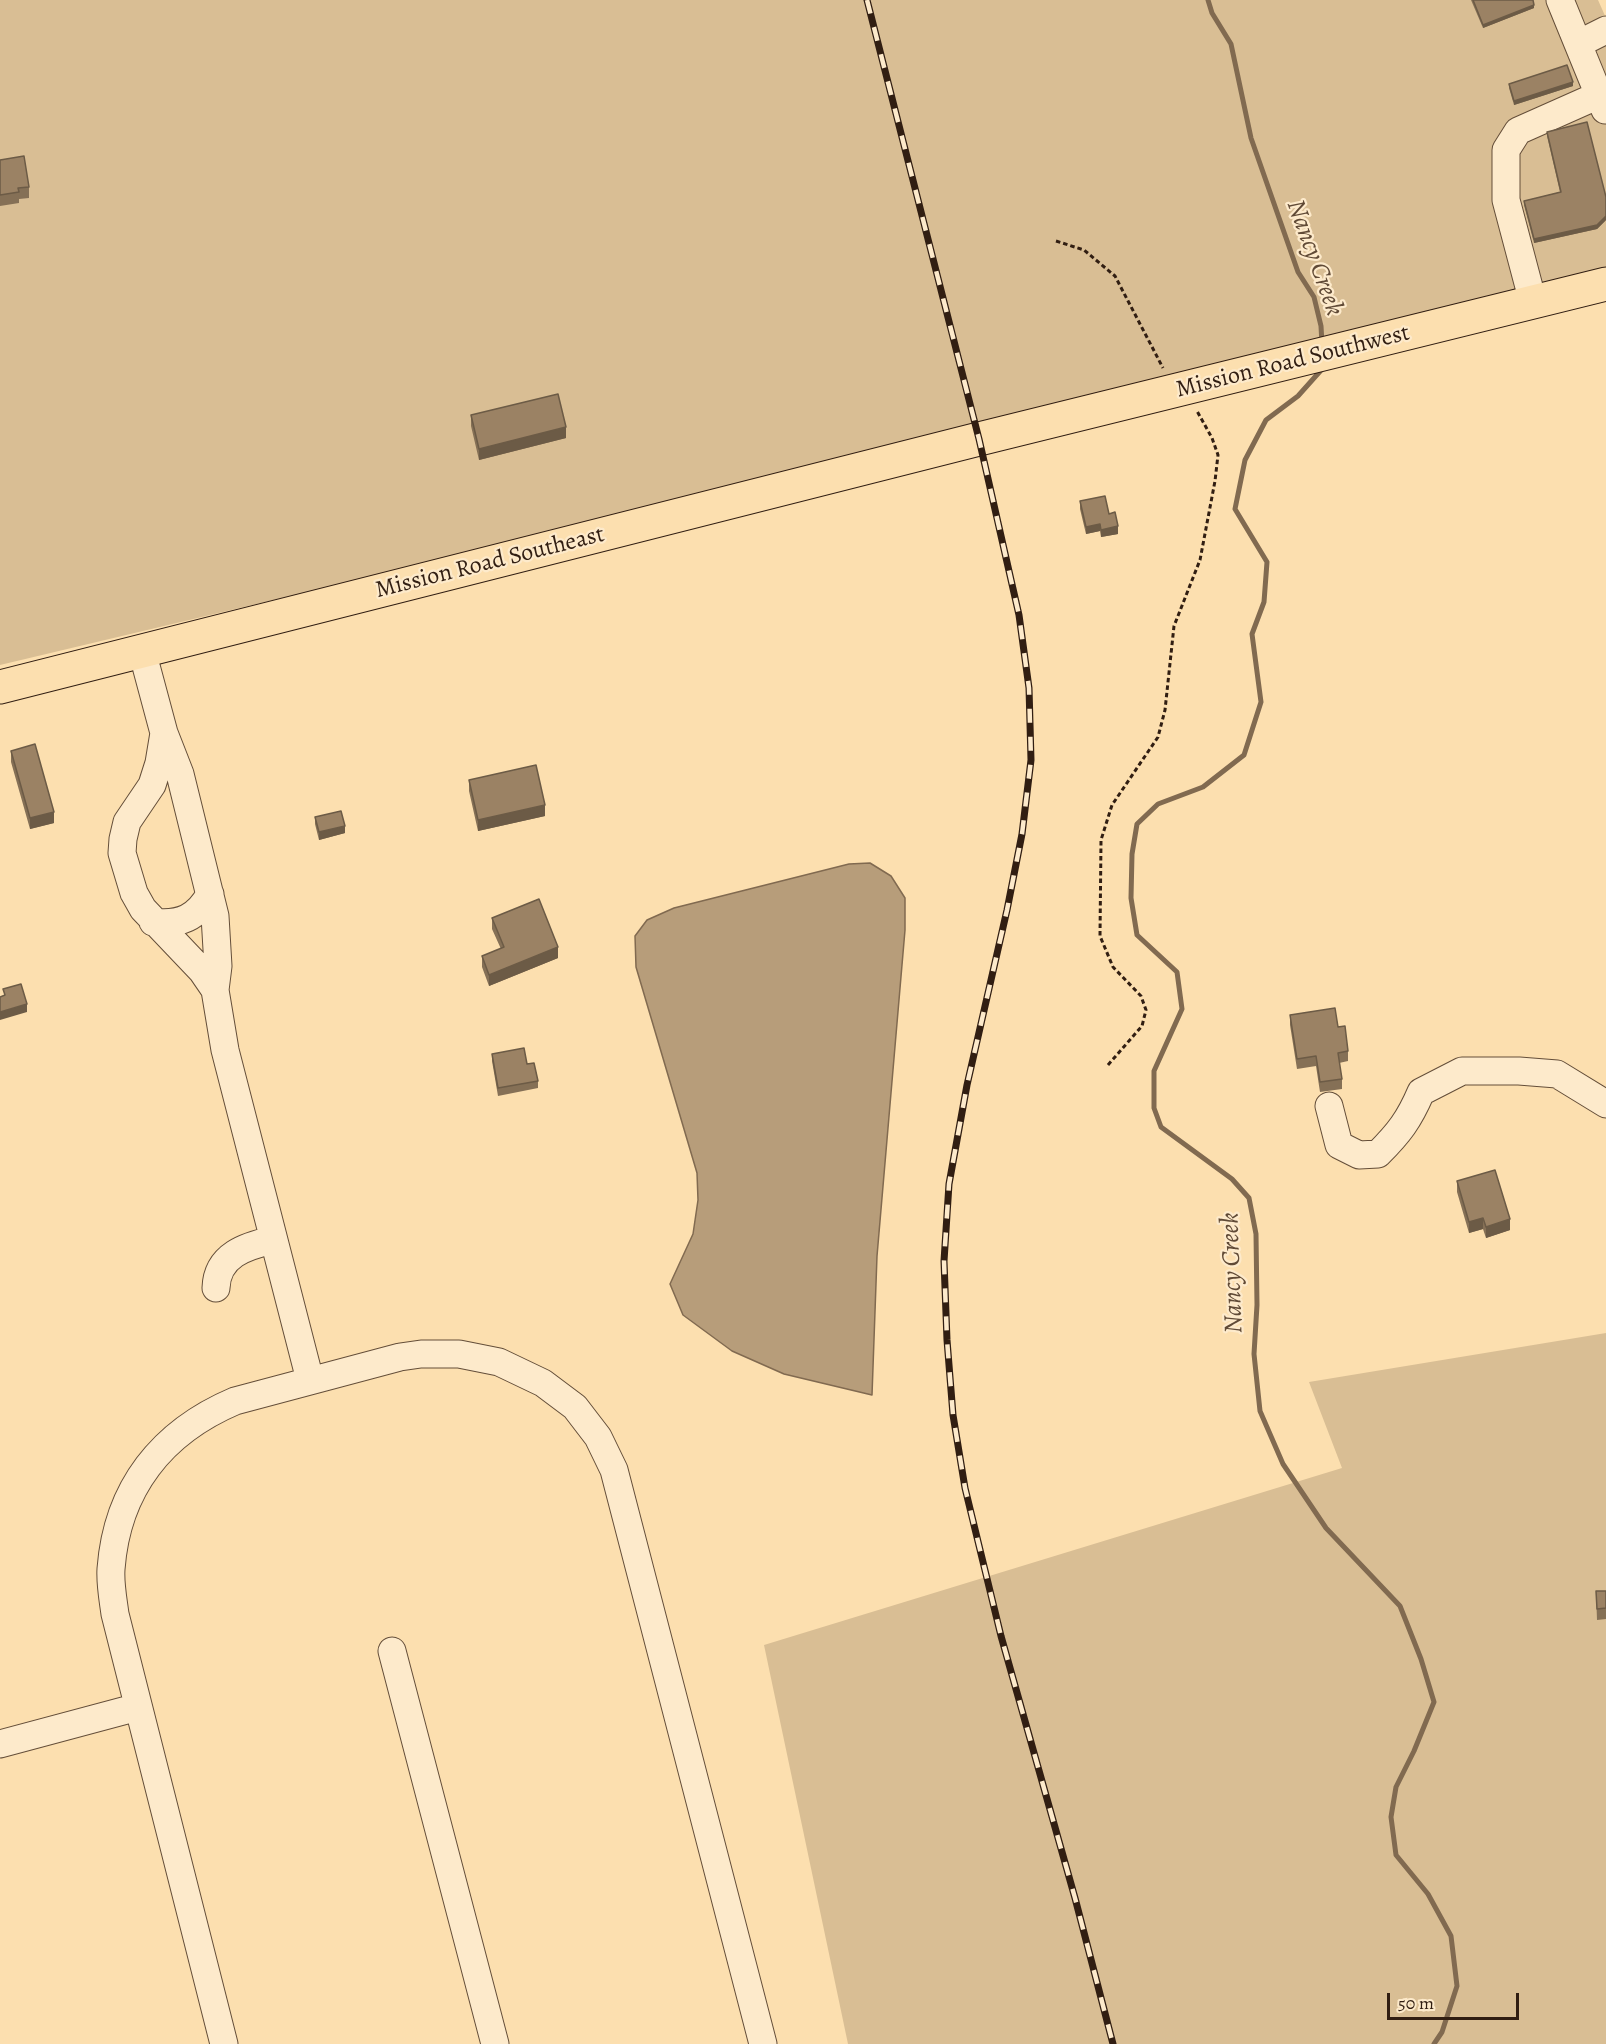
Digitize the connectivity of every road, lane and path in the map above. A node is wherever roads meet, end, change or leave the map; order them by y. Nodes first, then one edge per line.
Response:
1 (1560, 0) edge
2 (1606, 30) edge
3 (1578, 44) junction
4 (1603, 103) edge
5 (1056, 241) dead end
6 (1606, 284) edge
7 (1533, 302) junction
8 (1180, 389) junction
9 (980, 439) joint
10 (142, 651) junction
11 (0, 687) edge
12 (164, 734) junction
13 (210, 894) junction
14 (153, 922) junction
15 (215, 990) junction
16 (1108, 1065) dead end
17 (1606, 1104) edge
18 (1329, 1106) dead end
19 (273, 1240) junction
20 (216, 1288) dead end
21 (310, 1380) junction
22 (392, 1651) dead end
23 (138, 1707) junction
24 (0, 1744) edge
25 (224, 2044) edge
26 (495, 2044) edge
27 (763, 2044) edge

1 - 3 street
2 - 3 street
3 - 4 street
4 - 7 street
5 - 8 path
6 - 7 main road, Mission Road Southwest
7 - 8 main road, Mission Road Southwest
8 - 9 main road, Mission Road Southwest
8 - 16 path
9 - 10 main road, Mission Road Southeast
10 - 11 main road, Mission Road Southeast
10 - 12 street
12 - 13 street
12 - 14 street
13 - 14 street
13 - 15 street
14 - 15 street
15 - 19 street
17 - 18 street
19 - 20 street
19 - 21 street
21 - 23 street
21 - 27 street
22 - 26 street
23 - 24 street
23 - 25 street

